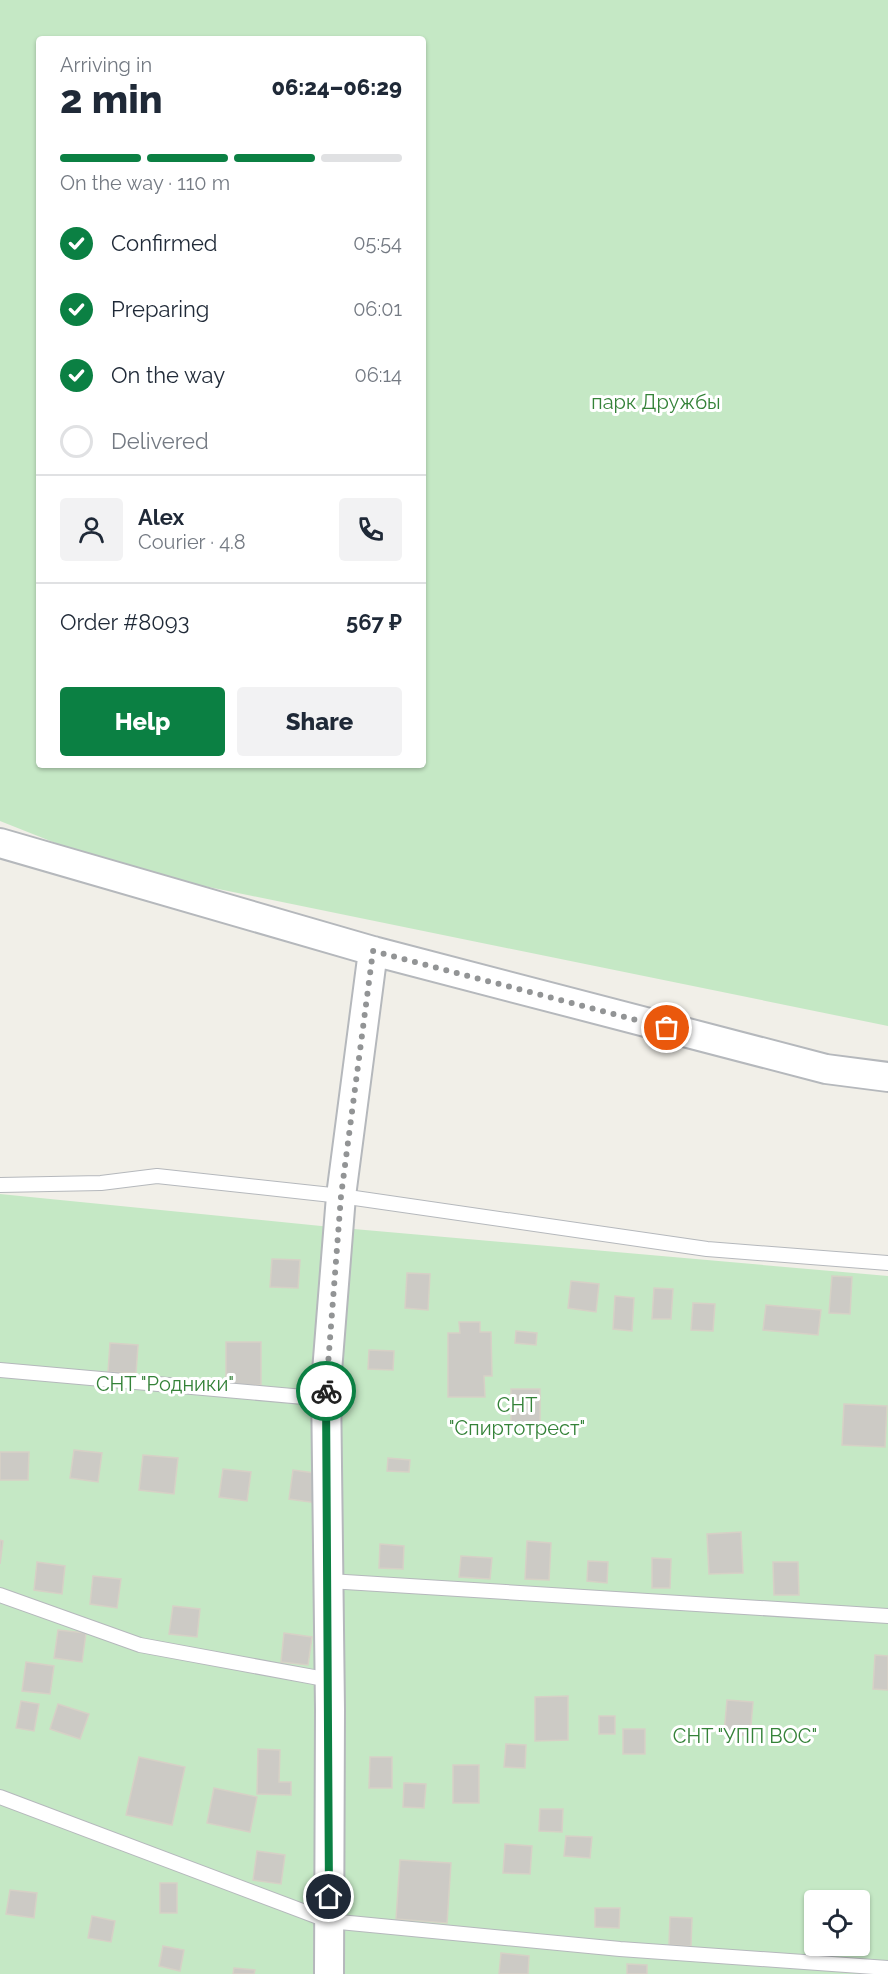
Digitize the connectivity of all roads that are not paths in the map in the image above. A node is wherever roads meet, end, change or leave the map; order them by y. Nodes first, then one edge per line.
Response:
1 (3, 848) edge
2 (373, 951) junction
3 (888, 1077) edge
4 (0, 1185) edge
5 (341, 1196) junction
6 (888, 1263) edge
7 (0, 1370) edge
8 (326, 1399) junction
9 (328, 1581) junction
10 (0, 1595) edge
11 (888, 1616) edge
12 (330, 1680) junction
13 (0, 1797) edge
14 (329, 1921) junction
15 (888, 1968) edge
16 (329, 1974) edge

1 - 2 street
2 - 3 street
2 - 5 street
4 - 5 lane
5 - 6 lane
5 - 8 street
7 - 8 lane
8 - 9 street
9 - 11 lane
9 - 12 street
10 - 12 lane
12 - 14 street
13 - 14 lane
14 - 15 lane
14 - 16 street

